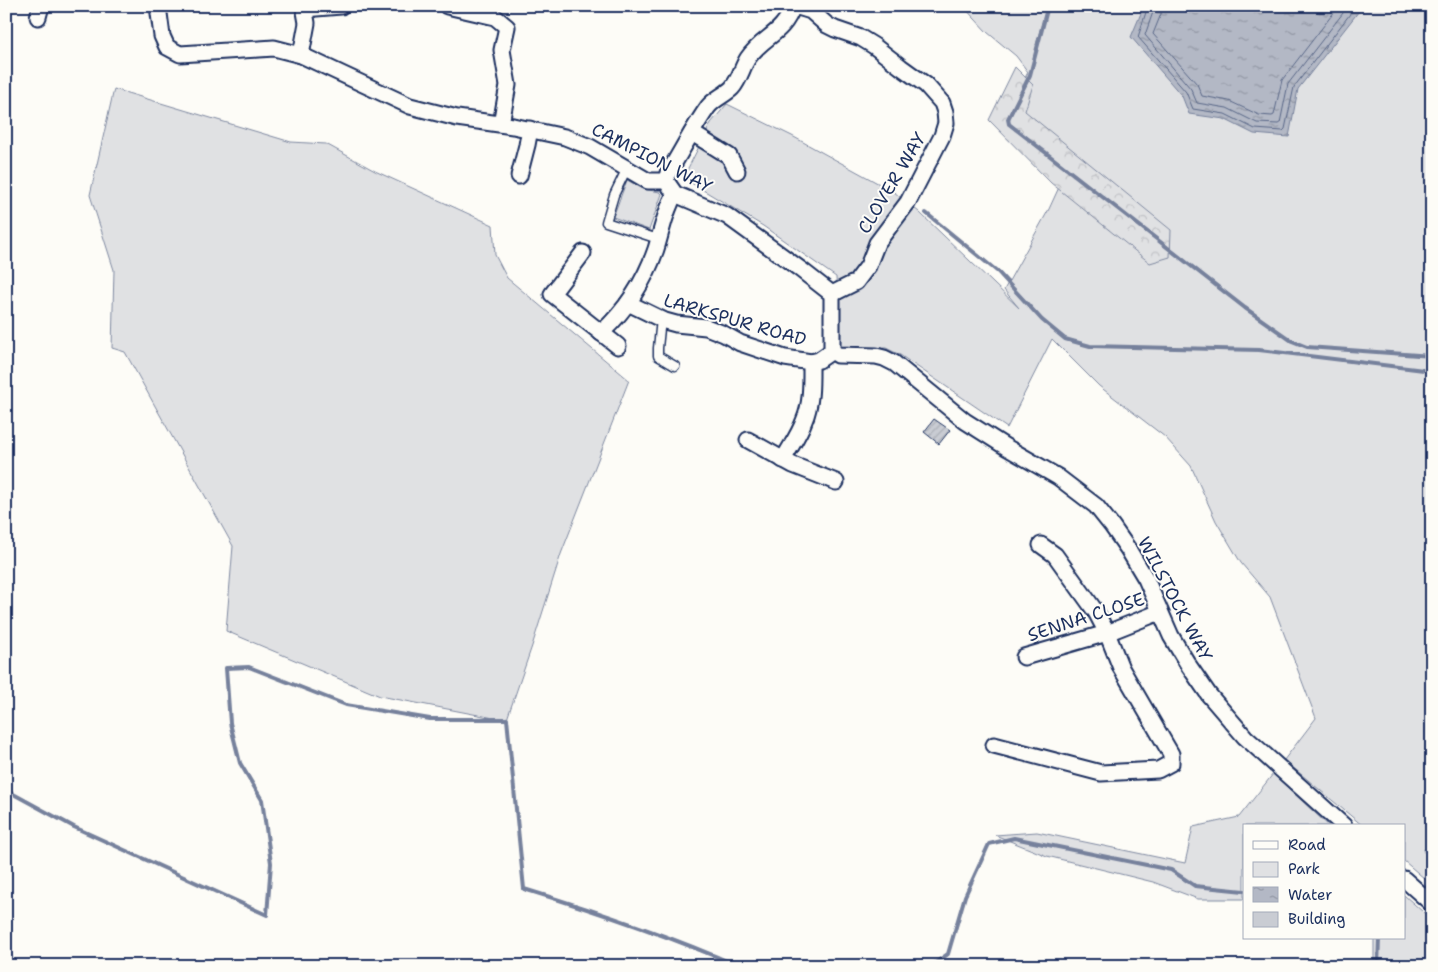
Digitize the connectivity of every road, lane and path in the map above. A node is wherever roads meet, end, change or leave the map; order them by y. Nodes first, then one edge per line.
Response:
1 (158, 6) edge
2 (341, 6) edge
3 (447, 6) edge
4 (793, 6) edge
5 (304, 8) edge
6 (301, 55) junction
7 (501, 124) junction
8 (530, 129) junction
9 (692, 133) junction
10 (627, 168) junction
11 (737, 171) dead end
12 (519, 176) dead end
13 (670, 188) junction
14 (658, 239) junction
15 (583, 253) dead end
16 (832, 294) junction
17 (628, 303) junction
18 (661, 319) junction
19 (601, 333) junction
20 (618, 346) dead end
21 (832, 351) junction
22 (811, 362) junction
23 (675, 366) dead end
24 (748, 440) dead end
25 (783, 460) junction
26 (836, 482) dead end
27 (1041, 545) dead end
28 (1160, 612) junction
29 (1107, 633) junction
30 (1024, 657) dead end
31 (994, 745) dead end
32 (1342, 824) edge
33 (1406, 881) edge
34 (1432, 904) edge

1 - 6 street, CAMPION WAY
2 - 5 street
3 - 7 street
4 - 9 street
4 - 16 street, CLOVER WAY
5 - 6 street
6 - 7 street, CAMPION WAY
7 - 8 street, CAMPION WAY
8 - 10 street, CAMPION WAY
8 - 12 street
9 - 11 street
9 - 13 street
10 - 13 street, CAMPION WAY
10 - 14 lane
13 - 14 street
13 - 16 street, CAMPION WAY
14 - 17 street
15 - 19 street
16 - 21 street
17 - 18 street, LARKSPUR ROAD
17 - 19 street
18 - 22 street, LARKSPUR ROAD
18 - 23 lane
19 - 20 street
21 - 22 street, LARKSPUR ROAD
21 - 28 street, WILSTOCK WAY
22 - 25 street
24 - 25 street
25 - 26 street
27 - 29 street
28 - 29 street, SENNA CLOSE
28 - 32 street, WILSTOCK WAY
29 - 30 street, SENNA CLOSE
29 - 31 street
33 - 34 street

